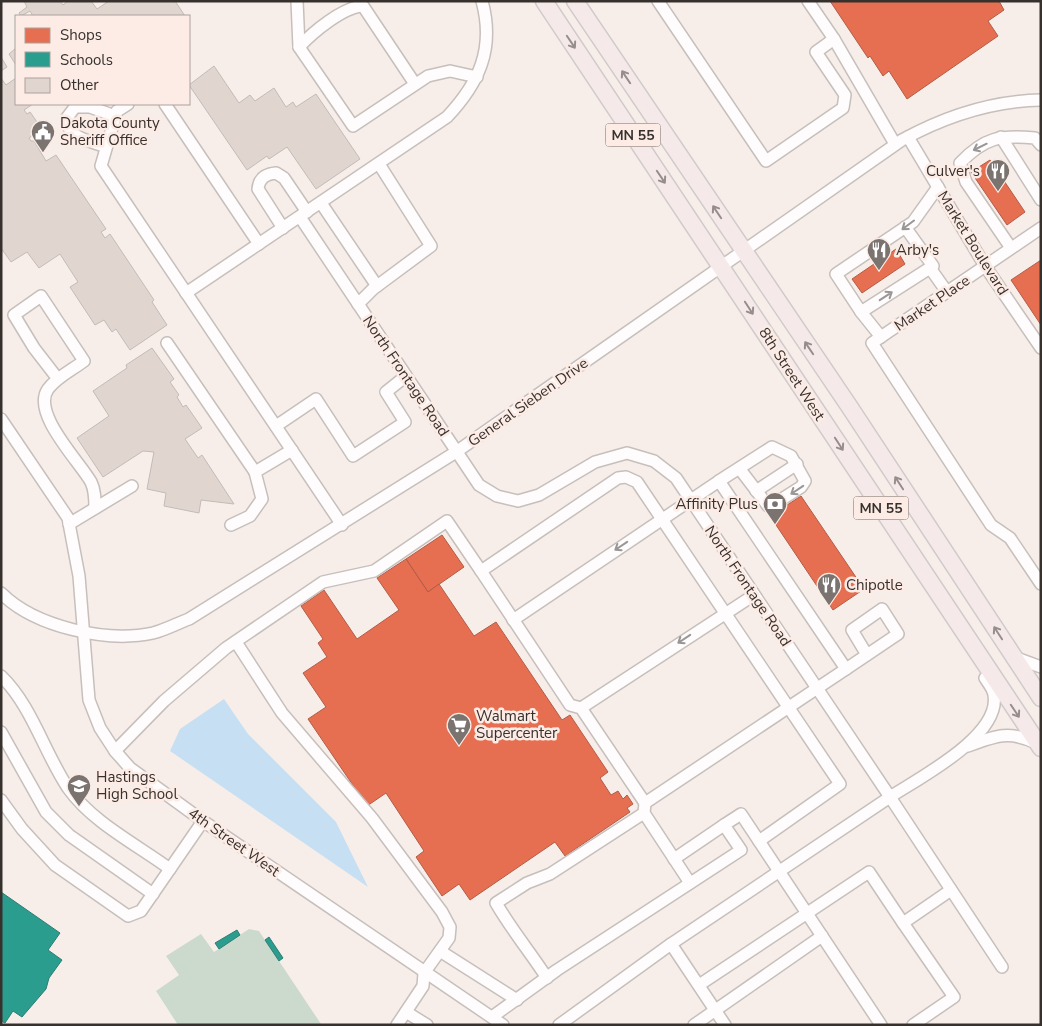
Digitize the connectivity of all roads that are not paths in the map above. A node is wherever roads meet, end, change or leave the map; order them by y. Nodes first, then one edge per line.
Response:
1 (297, 1) edge
2 (482, 1) edge
3 (544, 1) edge
4 (575, 1) edge
5 (658, 1) edge
6 (808, 1) edge
7 (834, 39) junction
8 (299, 47) junction
9 (477, 77) junction
10 (415, 84) junction
11 (1041, 100) edge
12 (126, 105) edge
13 (166, 105) edge
14 (116, 116) junction
15 (908, 137) junction
16 (1001, 137) junction
17 (895, 144) junction
18 (1041, 144) edge
19 (106, 147) junction
20 (379, 164) junction
21 (938, 187) junction
22 (1041, 200) edge
23 (321, 203) junction
24 (304, 215) junction
25 (906, 227) junction
26 (283, 228) junction
27 (1041, 228) edge
28 (259, 244) junction
29 (1011, 248) junction
30 (744, 252) junction
31 (985, 266) junction
32 (722, 268) junction
33 (930, 268) junction
34 (377, 286) junction
35 (947, 292) junction
36 (186, 293) junction
37 (358, 304) junction
38 (861, 312) junction
39 (877, 340) junction
40 (167, 343) dead end
41 (1041, 348) edge
42 (406, 376) junction
43 (58, 379) junction
44 (1, 420) edge
45 (276, 426) junction
46 (292, 450) junction
47 (456, 452) junction
48 (796, 464) junction
49 (739, 468) junction
50 (255, 472) junction
51 (719, 481) junction
52 (132, 486) dead end
53 (756, 491) junction
54 (870, 491) junction
55 (690, 500) junction
56 (95, 508) junction
57 (661, 518) junction
58 (70, 524) junction
59 (231, 524) dead end
60 (342, 524) junction
61 (481, 571) junction
62 (1041, 584) edge
63 (1, 593) edge
64 (754, 595) junction
65 (724, 612) junction
66 (513, 620) junction
67 (82, 632) junction
68 (236, 642) junction
69 (867, 655) dead end
70 (1014, 657) junction
71 (1041, 667) edge
72 (846, 669) junction
73 (1, 676) edge
74 (817, 688) junction
75 (1038, 693) edge
76 (788, 707) junction
77 (581, 708) junction
78 (1, 732) edge
79 (966, 746) junction
80 (1039, 746) edge
81 (114, 751) junction
82 (890, 797) junction
83 (1, 800) edge
84 (644, 808) junction
85 (203, 821) junction
86 (724, 825) junction
87 (759, 842) junction
88 (674, 859) junction
89 (170, 869) junction
90 (779, 873) junction
91 (690, 883) junction
92 (951, 890) junction
93 (153, 894) junction
94 (807, 914) junction
95 (903, 922) junction
96 (822, 936) junction
97 (672, 944) junction
98 (440, 951) junction
99 (1002, 967) dead end
100 (424, 973) junction
101 (547, 978) junction
102 (699, 985) junction
103 (517, 1000) junction
104 (715, 1010) junction
105 (406, 1012) junction
106 (492, 1017) junction
107 (397, 1025) edge
108 (427, 1025) edge
109 (503, 1025) edge
110 (559, 1025) edge
111 (694, 1025) edge
112 (726, 1025) edge
113 (881, 1025) edge
114 (914, 1025) edge

1 - 8 street
2 - 9 street
3 -> 32 highway, 8th Street West / MN 55
30 -> 4 highway, 8th Street West / MN 55
5 - 7 street
6 - 7 street
7 - 17 street
8 - 10 street
8 - 10 street
9 - 10 street
9 - 20 street
11 - 15 street, General Sieben Drive
12 - 14 street
13 - 28 street
14 - 19 street
14 - 19 street
15 - 17 street, General Sieben Drive
15 - 21 street, Market Boulevard
16 - 18 street
16 - 22 street
16 -> 29 street
17 - 30 street, General Sieben Drive
19 - 36 street
20 - 23 street
20 - 34 street
21 -> 25 street
21 - 31 street, Market Boulevard
23 - 24 street
23 - 34 street
24 - 26 street
24 - 26 street, North Frontage Road
24 - 37 street, North Frontage Road
25 - 33 street
25 - 38 street
26 - 28 street
27 - 29 street, Market Place
28 - 36 street
29 - 31 street, Market Place
30 - 32 street, General Sieben Drive
70 -> 30 highway, 8th Street West / MN 55
31 - 35 street, Market Place
31 - 41 street, Market Boulevard
32 - 47 street, General Sieben Drive
32 -> 54 highway, 8th Street West / MN 55
33 - 35 street
38 -> 33 street
34 - 37 street
35 - 39 street, Market Place
36 - 45 street
37 - 42 street, North Frontage Road
38 - 39 street
39 - 62 street
40 - 50 street
42 - 45 street
42 - 47 street, North Frontage Road
43 - 43 street
43 - 56 street
44 - 58 street
45 - 46 street
46 - 50 street
46 - 60 street
47 - 55 street, North Frontage Road
47 - 60 street, General Sieben Drive
48 - 49 street
48 - 53 street
48 -> 53 street
49 - 51 street
49 - 53 street
50 - 59 street
51 - 55 street
51 - 72 street
52 - 56 street
54 - 79 street
54 -> 80 highway, 8th Street West / MN 55
55 - 57 street
55 - 64 street, North Frontage Road
56 - 58 street
57 - 61 street
57 - 65 street
57 -> 66 street
58 - 67 street, 4th Street West
60 - 67 street, General Sieben Drive
61 - 66 street
61 - 68 street
63 - 67 street, General Sieben Drive
64 - 65 street
64 - 74 street, North Frontage Road
65 - 76 street
65 -> 77 street
66 - 77 street
67 - 81 street, 4th Street West
68 - 81 street
68 - 98 street
69 - 72 street
70 - 71 street
70 - 75 highway, 8th Street West / MN 55
72 - 74 street
73 - 89 street
74 - 76 street
74 - 82 street, North Frontage Road
76 - 84 street
76 - 87 street
77 - 84 street
78 - 93 street
79 - 80 street
79 - 82 street
81 - 85 street, 4th Street West
82 - 90 street
82 - 92 street, North Frontage Road
83 - 93 street
84 - 88 street
84 - 101 street
85 - 89 street
85 - 100 street, 4th Street West
86 - 87 street
86 - 88 street
86 - 91 street
87 - 90 street
88 - 91 street
89 - 93 street
90 - 94 street
90 - 97 street
91 - 101 street
92 - 95 street
92 - 99 street, North Frontage Road
94 - 95 street
94 - 96 street
94 - 102 street
95 - 114 street
96 - 104 street
96 - 113 street
97 - 102 street
97 - 110 street
98 - 100 street
98 - 103 street
100 - 105 street
100 - 106 street, 4th Street West
101 - 103 street
102 - 104 street
103 - 106 street
104 - 111 street
104 - 112 street
105 - 107 street
105 - 108 street
106 - 109 street, 4th Street West

